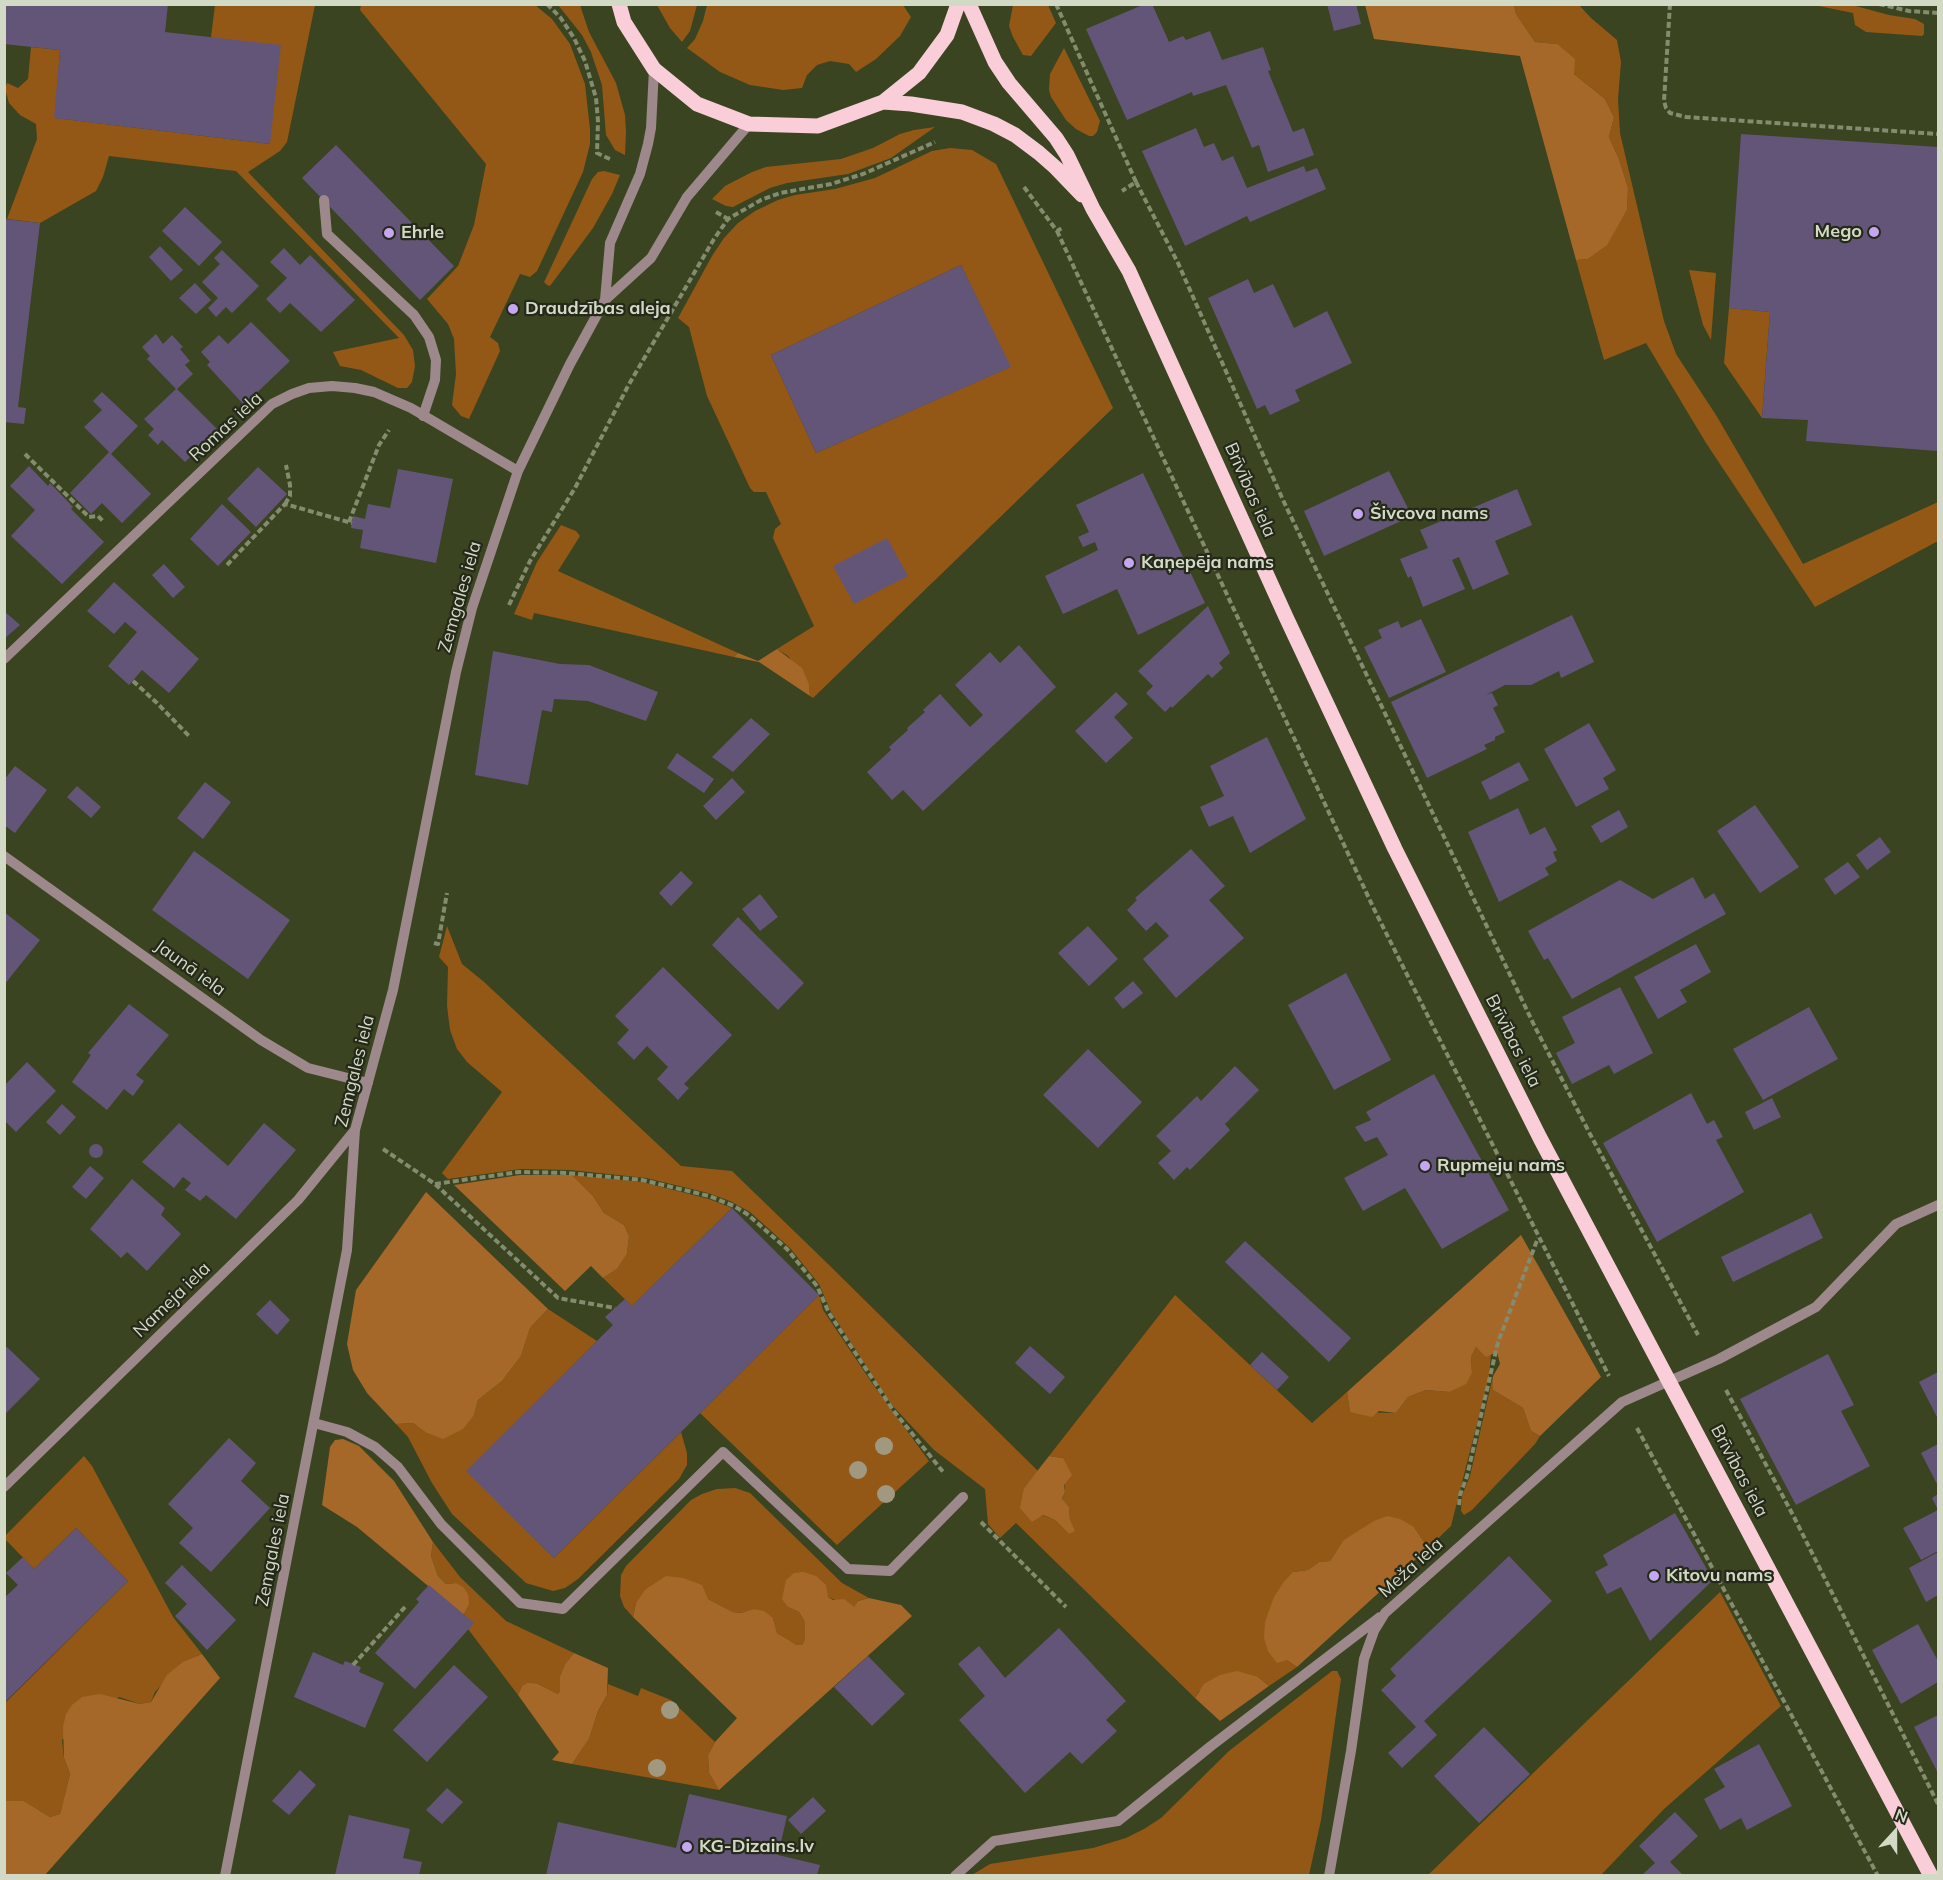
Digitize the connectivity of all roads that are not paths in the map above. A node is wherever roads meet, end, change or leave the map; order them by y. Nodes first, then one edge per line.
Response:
1 (618, 4) edge
2 (958, 4) edge
3 (969, 4) edge
4 (654, 69) junction
5 (883, 102) junction
6 (748, 124) junction
7 (324, 200) dead end
8 (1093, 209) junction
9 (605, 300) junction
10 (423, 416) junction
11 (518, 471) junction
12 (4, 659) edge
13 (4, 856) edge
14 (368, 1083) junction
15 (355, 1130) junction
16 (1938, 1205) edge
17 (1669, 1381) junction
18 (314, 1423) junction
19 (4, 1487) edge
20 (963, 1497) road end
21 (1385, 1613) junction
22 (225, 1875) edge
23 (955, 1875) edge
24 (1329, 1875) edge
25 (1931, 1875) edge

1 - 4 main road
2 - 5 main road
3 - 8 main road
4 - 6 main road
4 - 9 street
5 - 6 main road
5 - 8 main road
6 - 9 street
7 - 10 street
8 - 17 main road, Brīvības iela
9 - 11 street, Zemgales iela
10 - 11 street, Romas iela
10 - 12 street, Romas iela
11 - 14 street, Zemgales iela
13 - 14 street, Jaunā iela
14 - 15 street, Zemgales iela
15 - 18 street, Zemgales iela
15 - 19 street, Nameja iela
16 - 17 street, Meža iela
17 - 21 street, Meža iela
17 - 25 main road, Brīvības iela
18 - 20 street
18 - 22 street, Zemgales iela
21 - 23 street
21 - 24 street, Meža iela

